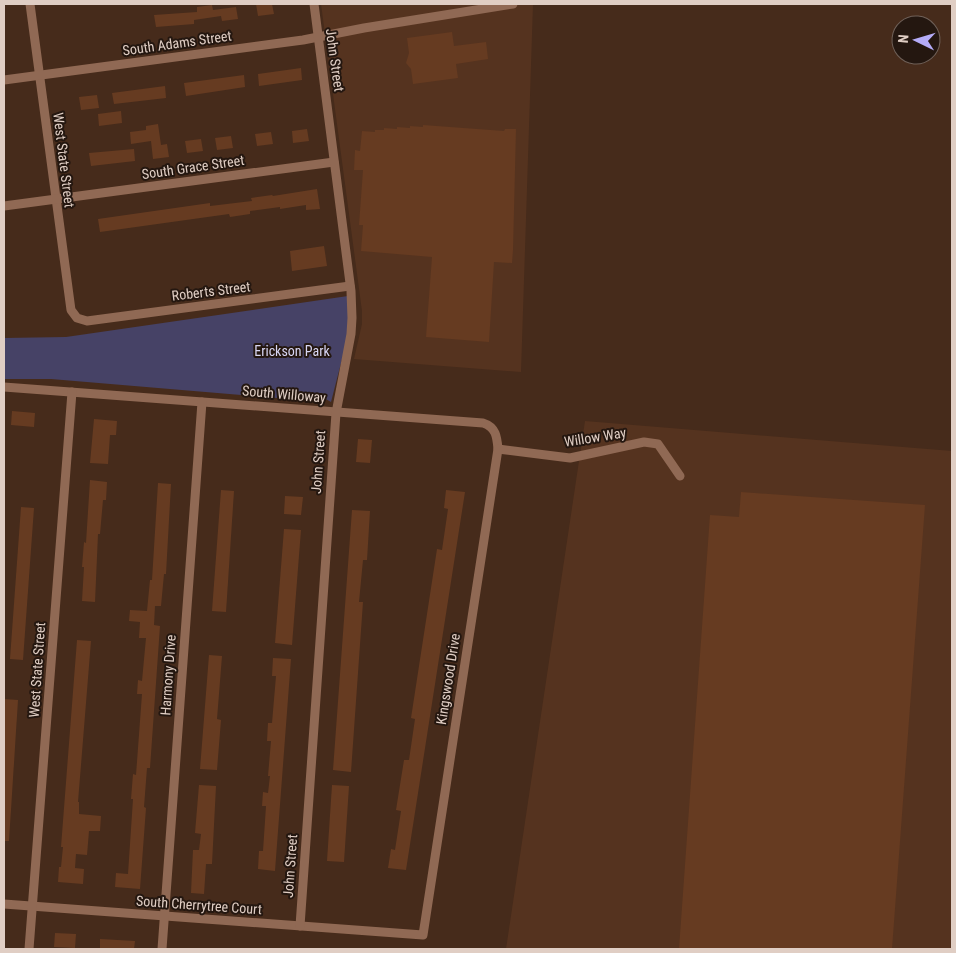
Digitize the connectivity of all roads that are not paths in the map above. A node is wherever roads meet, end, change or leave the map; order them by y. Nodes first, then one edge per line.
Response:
1 (30, 4) edge
2 (314, 4) edge
3 (513, 4) edge
4 (318, 36) junction
5 (40, 75) junction
6 (4, 80) edge
7 (334, 162) junction
8 (55, 199) junction
9 (4, 206) edge
10 (350, 286) junction
11 (77, 318) joint
12 (4, 387) edge
13 (72, 392) junction
14 (202, 402) junction
15 (336, 412) junction
16 (492, 429) joint
17 (498, 449) junction
18 (680, 476) dead end
19 (4, 904) edge
20 (32, 906) junction
21 (164, 916) junction
22 (300, 926) junction
23 (423, 935) joint
24 (29, 949) edge
25 (162, 949) edge

1 - 5 street, West State Street
2 - 4 street, John Street
3 - 4 street, South Adams Street
4 - 5 street, South Adams Street
4 - 7 street, John Street
5 - 6 street, South Adams Street
5 - 8 street, West State Street
7 - 8 street, South Grace Street
7 - 10 street, John Street
8 - 9 street, South Grace Street
8 - 11 street, West State Street
10 - 11 street, Roberts Street
10 - 15 street, John Street
12 - 13 street, South Willoway
13 - 14 street, South Willoway
13 - 20 street, West State Street
14 - 15 street, South Willoway
14 - 21 street, Harmony Drive
15 - 16 street, South Willoway
15 - 22 street, John Street
16 - 17 street, Kingswood Drive
17 - 18 street, Willow Way
17 - 23 street, Kingswood Drive
19 - 20 street, South Cherrytree Court
20 - 21 street, South Cherrytree Court
20 - 24 street, West State Street
21 - 22 street, South Cherrytree Court
21 - 25 street, Harmony Drive
22 - 23 street, South Cherrytree Court

